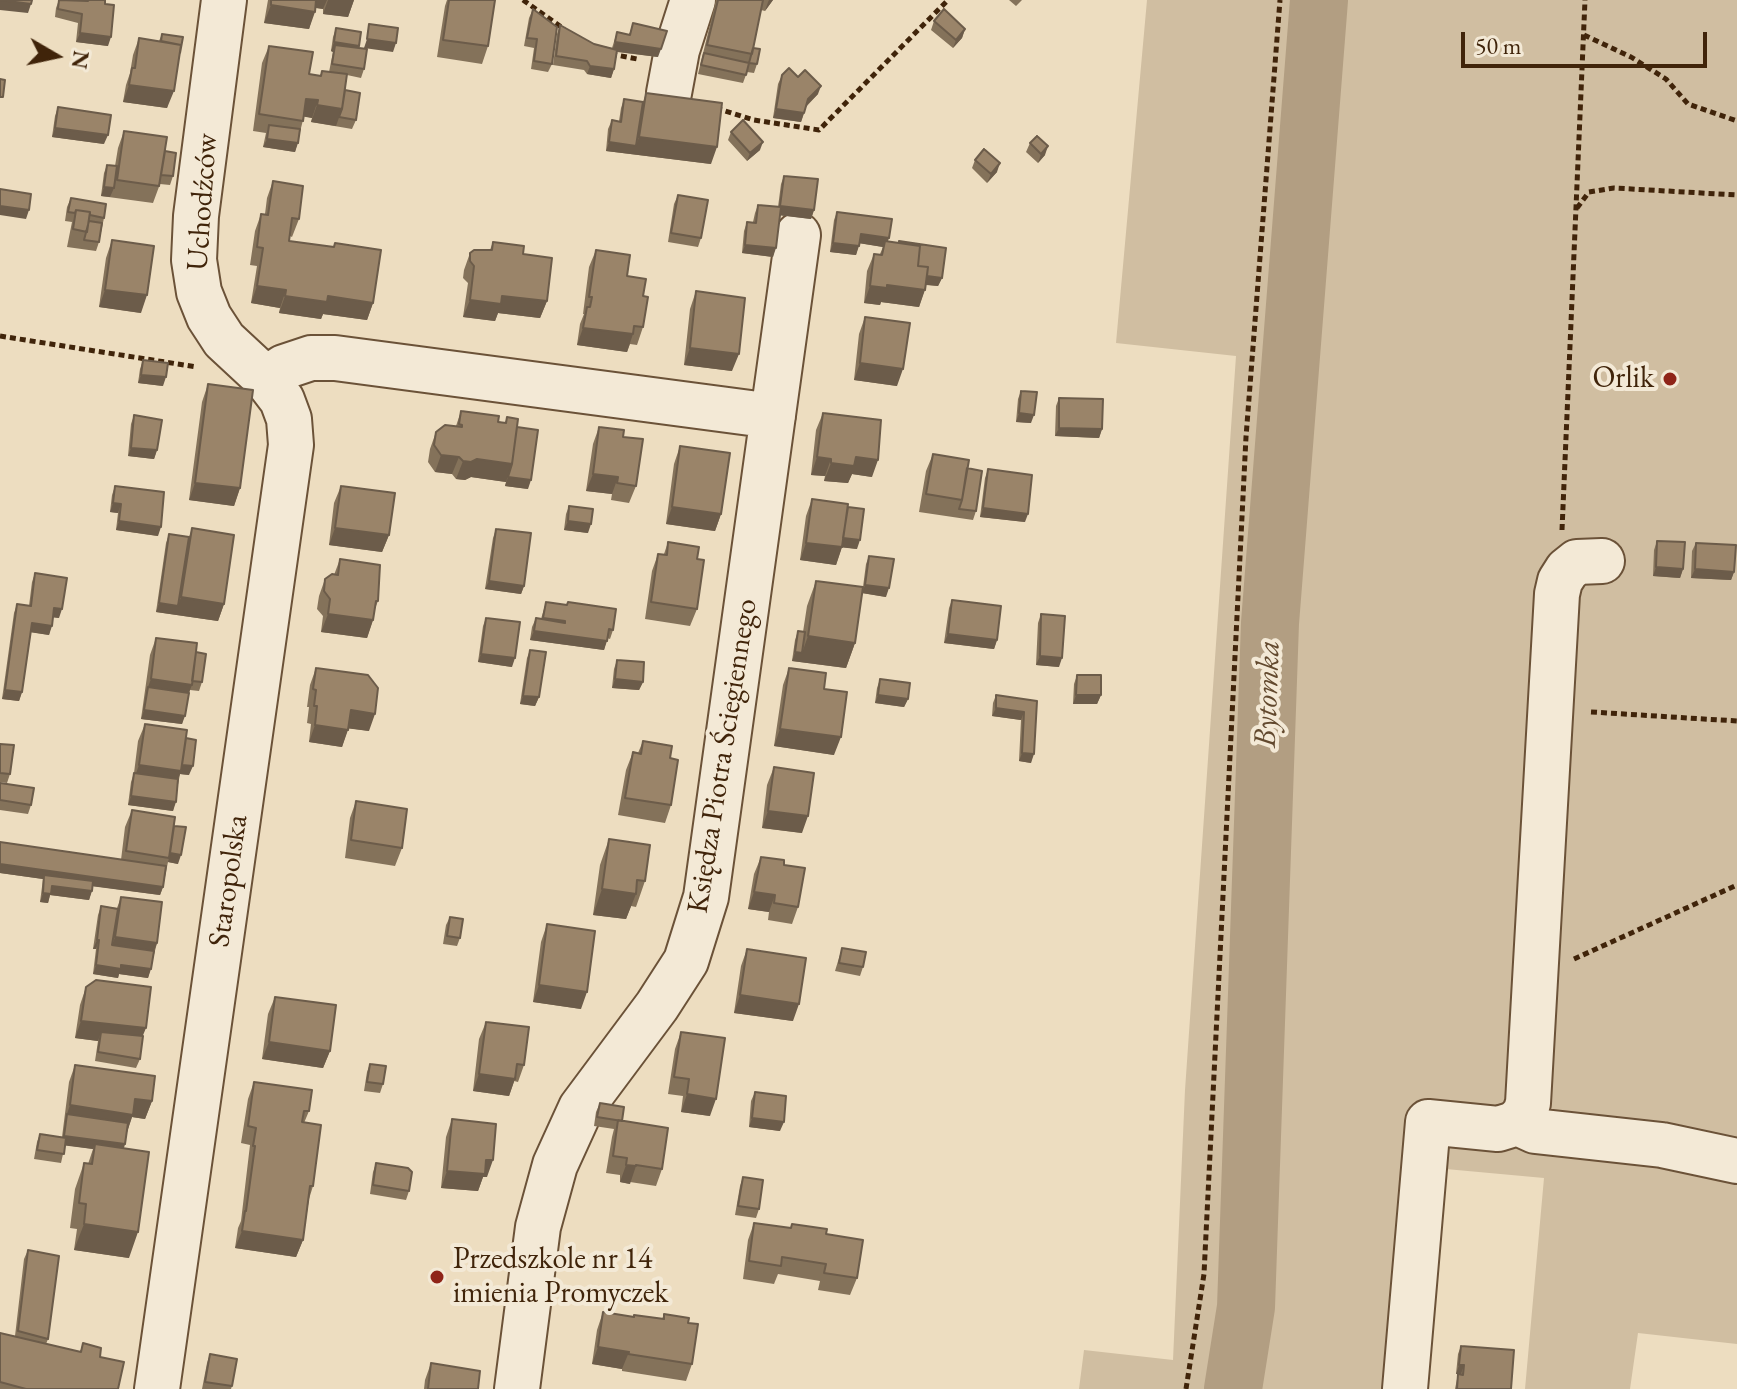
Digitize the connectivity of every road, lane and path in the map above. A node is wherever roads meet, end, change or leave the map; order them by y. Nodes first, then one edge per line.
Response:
1 (224, 0) edge
2 (523, 0) edge
3 (693, 0) edge
4 (948, 0) edge
5 (1280, 0) edge
6 (1585, 0) edge
7 (569, 33) edge
8 (1584, 35) junction
9 (600, 51) edge
10 (659, 77) junction
11 (1737, 121) edge
12 (1737, 195) edge
13 (1576, 209) junction
14 (798, 235) dead end
15 (0, 336) edge
16 (212, 369) dead end
17 (266, 379) junction
18 (773, 416) junction
19 (1602, 561) dead end
20 (1560, 581) junction
21 (1591, 712) dead end
22 (1737, 721) edge
23 (1737, 885) edge
24 (1535, 974) junction
25 (1518, 1121) junction
26 (1737, 1161) edge
27 (157, 1389) edge
28 (517, 1389) edge
29 (1186, 1389) edge
30 (1405, 1389) edge

1 - 17 street, Uchodźców
2 - 7 path
3 - 10 street
4 - 10 path
5 - 29 path
6 - 8 path
8 - 11 path
8 - 13 path
9 - 10 path
12 - 13 path
13 - 20 path
14 - 18 street, Księdza Piotra Ściegiennego
15 - 16 path
17 - 18 street
17 - 27 street, Staropolska
18 - 28 street, Księdza Piotra Ściegiennego
19 - 20 street
20 - 24 street
21 - 22 path
23 - 24 path
24 - 25 street
25 - 26 street
25 - 30 street

